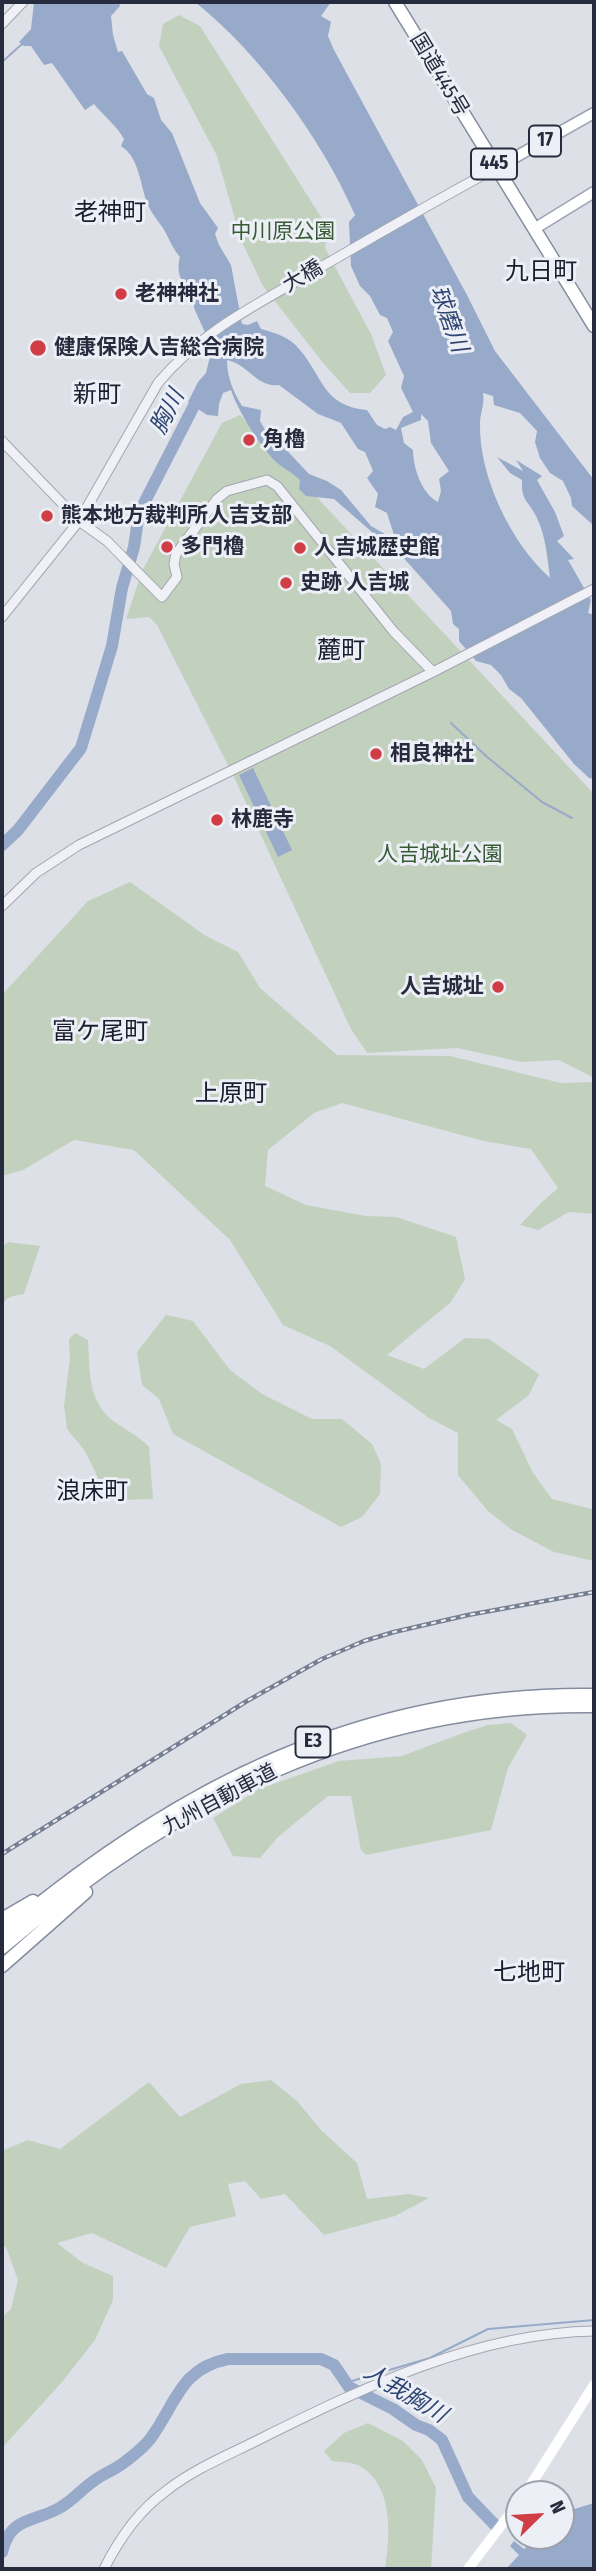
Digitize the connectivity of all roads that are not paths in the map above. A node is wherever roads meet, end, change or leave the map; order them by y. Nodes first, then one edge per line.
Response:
1 (23, 2) edge
2 (395, 2) edge
3 (2, 24) edge
4 (594, 113) edge
5 (496, 168) junction
6 (594, 192) edge
7 (534, 229) junction
8 (594, 326) edge
9 (2, 441) edge
10 (79, 521) junction
11 (594, 589) edge
12 (2, 617) edge
13 (433, 672) junction
14 (2, 906) edge
15 (594, 1695) edge
16 (594, 1706) edge
17 (150, 1837) junction
18 (64, 1884) junction
19 (2, 1919) edge
20 (2, 1934) edge
21 (2, 1948) edge
22 (2, 1966) edge
23 (594, 2331) edge
24 (594, 2385) edge
25 (534, 2480) edge
26 (505, 2520) edge
27 (104, 2569) edge
28 (468, 2569) edge

1 - 3 street
2 - 5 highway, 国道445号 / 445
4 - 5 main road, 17
5 - 7 highway, 国道445号 / 445
5 - 10 street, 大橋
6 - 7 main road
7 - 8 highway, 国道445号 / 445
9 - 10 street
10 - 12 street, 大橋
10 - 13 street
11 - 13 street
13 - 14 street
15 - 18 highway, 九州自動車道 / E3
16 - 17 highway, 九州自動車道 / E3
17 - 21 highway, 九州自動車道 / E3
17 - 22 highway
18 - 19 highway
18 - 20 highway, 九州自動車道 / E3
23 - 27 street
24 - 25 main road
26 - 28 main road

